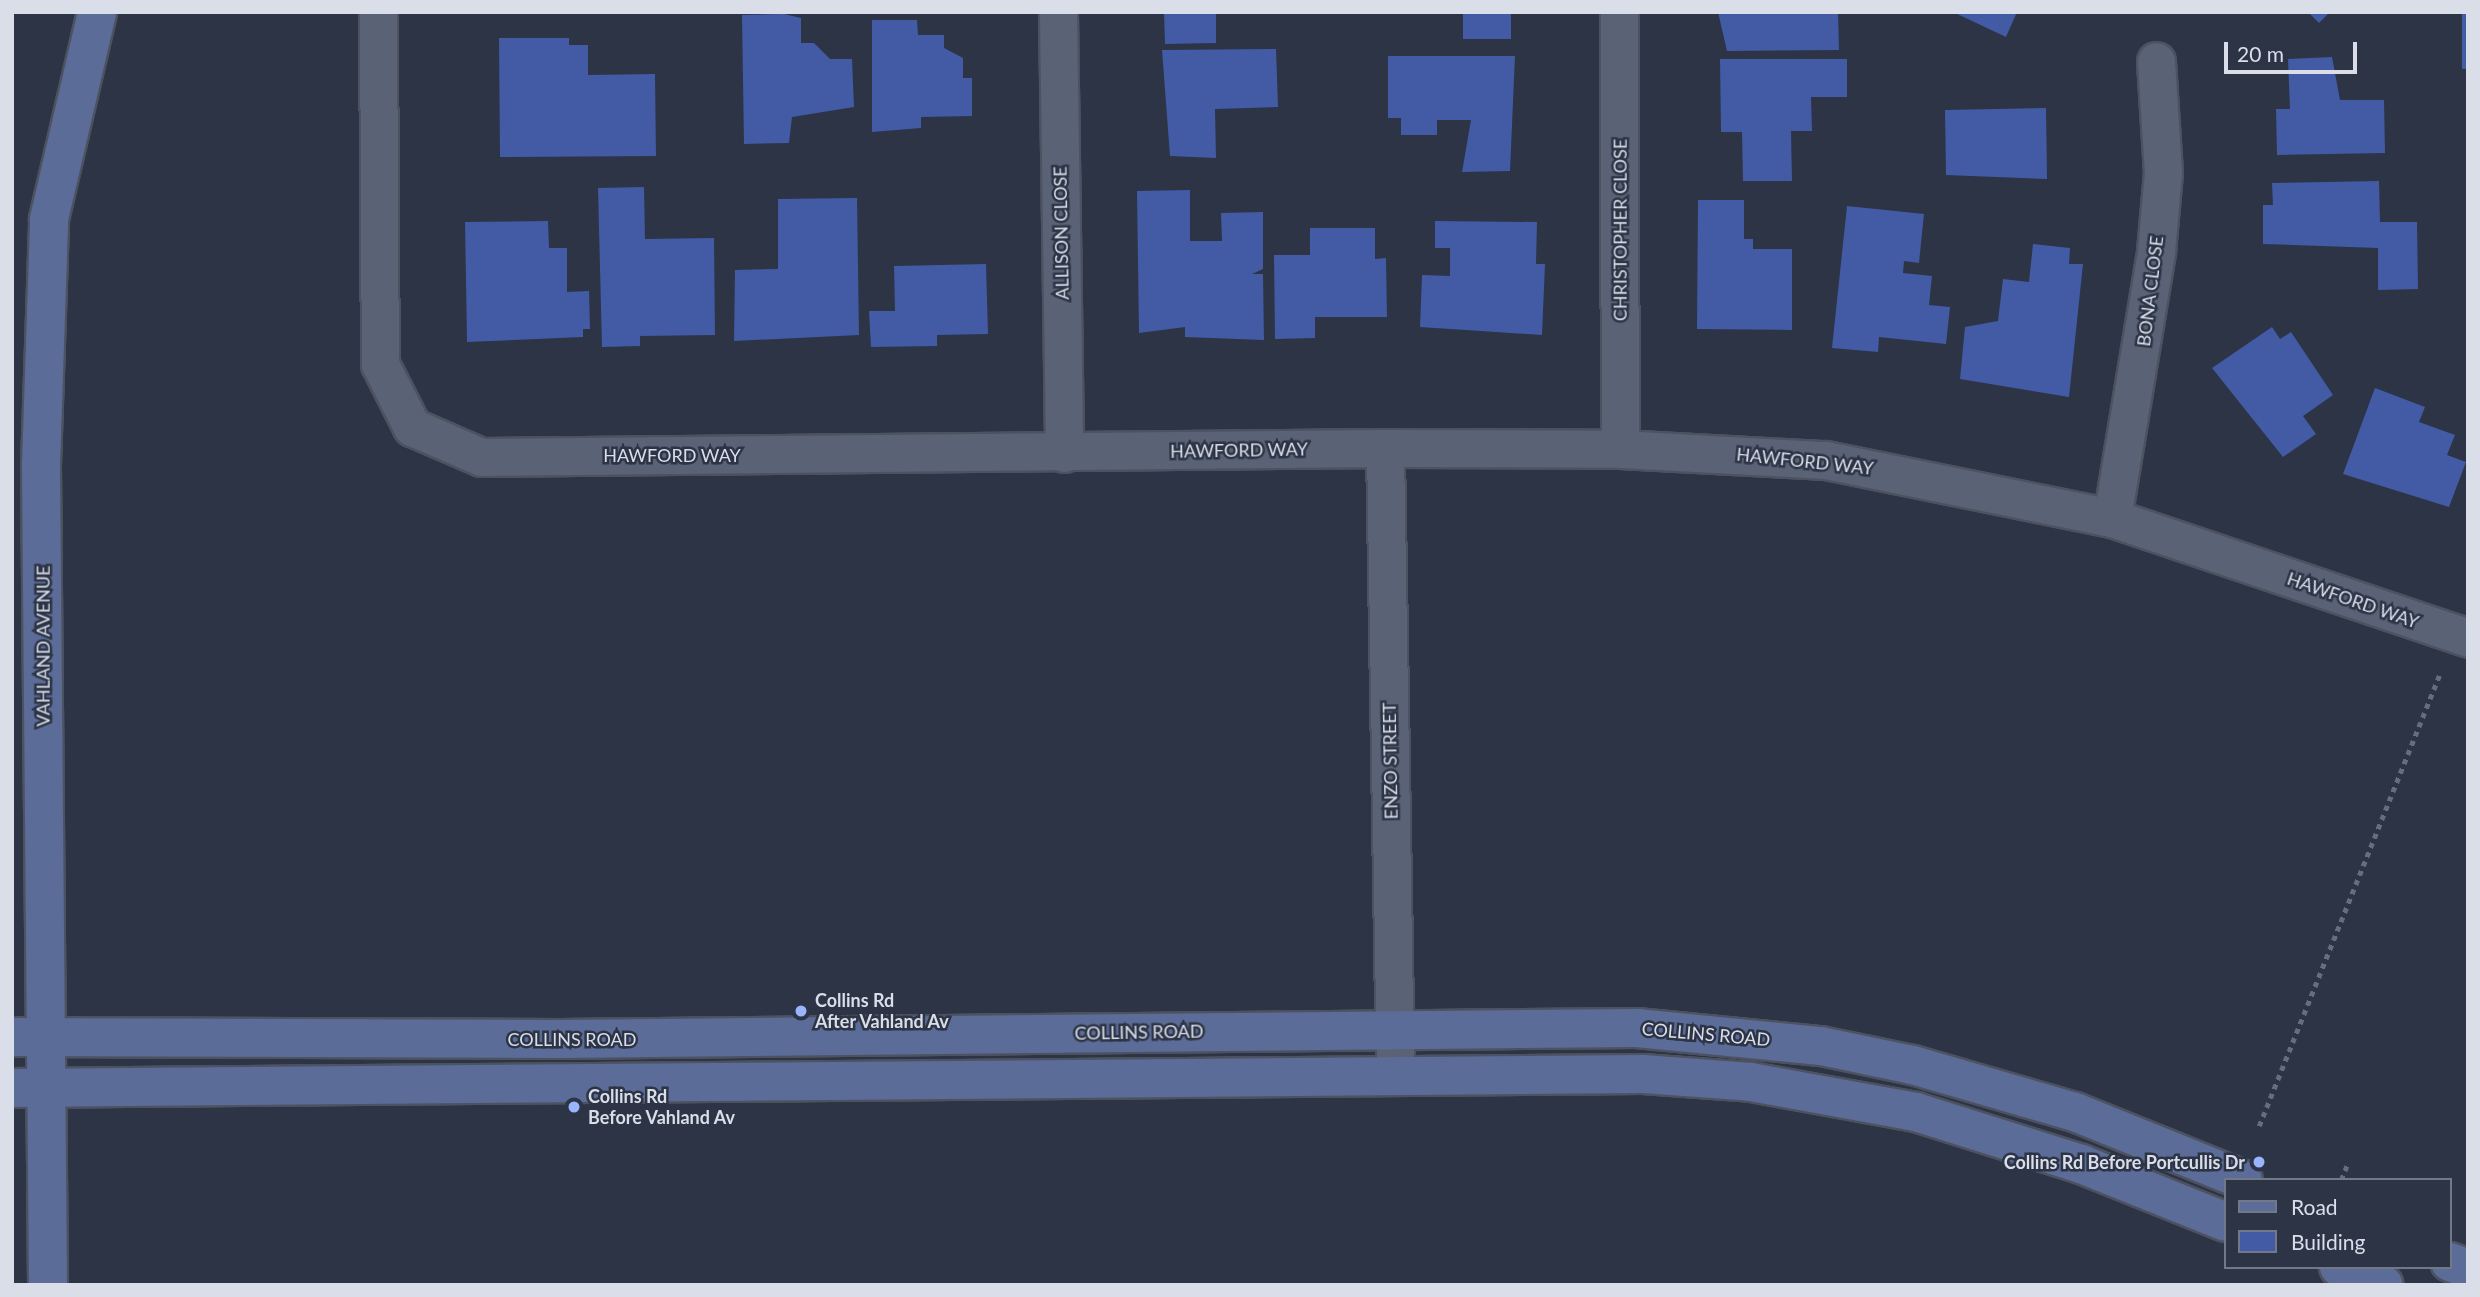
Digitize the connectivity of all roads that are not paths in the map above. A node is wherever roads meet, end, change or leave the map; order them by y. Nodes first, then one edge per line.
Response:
1 (97, 12) edge
2 (378, 12) edge
3 (1058, 12) edge
4 (1619, 12) edge
5 (2157, 61) dead end
6 (1385, 448) junction
7 (1620, 449) junction
8 (1064, 453) junction
9 (2112, 518) junction
10 (2462, 636) edge
11 (1394, 1029) junction
12 (29, 1037) edge
13 (1395, 1074) junction
14 (29, 1088) edge
15 (2238, 1178) edge
16 (2224, 1221) edge
17 (2344, 1269) edge
18 (47, 1285) edge
19 (2384, 1285) edge

1 - 12 main road, VAHLAND AVENUE
2 - 8 street, HAWFORD WAY
3 - 8 street, ALLISON CLOSE
4 - 7 street, CHRISTOPHER CLOSE
5 - 9 street, BONA CLOSE
6 - 7 street, HAWFORD WAY
6 - 8 street, HAWFORD WAY
6 - 11 street, ENZO STREET
7 - 9 street, HAWFORD WAY
9 - 10 street, HAWFORD WAY
11 - 12 main road, COLLINS ROAD
11 - 13 street, ENZO STREET
11 - 15 main road, COLLINS ROAD
12 - 14 main road, VAHLAND AVENUE
13 - 14 main road
13 - 16 main road
14 - 18 main road, VAHLAND AVENUE
17 - 19 main road

